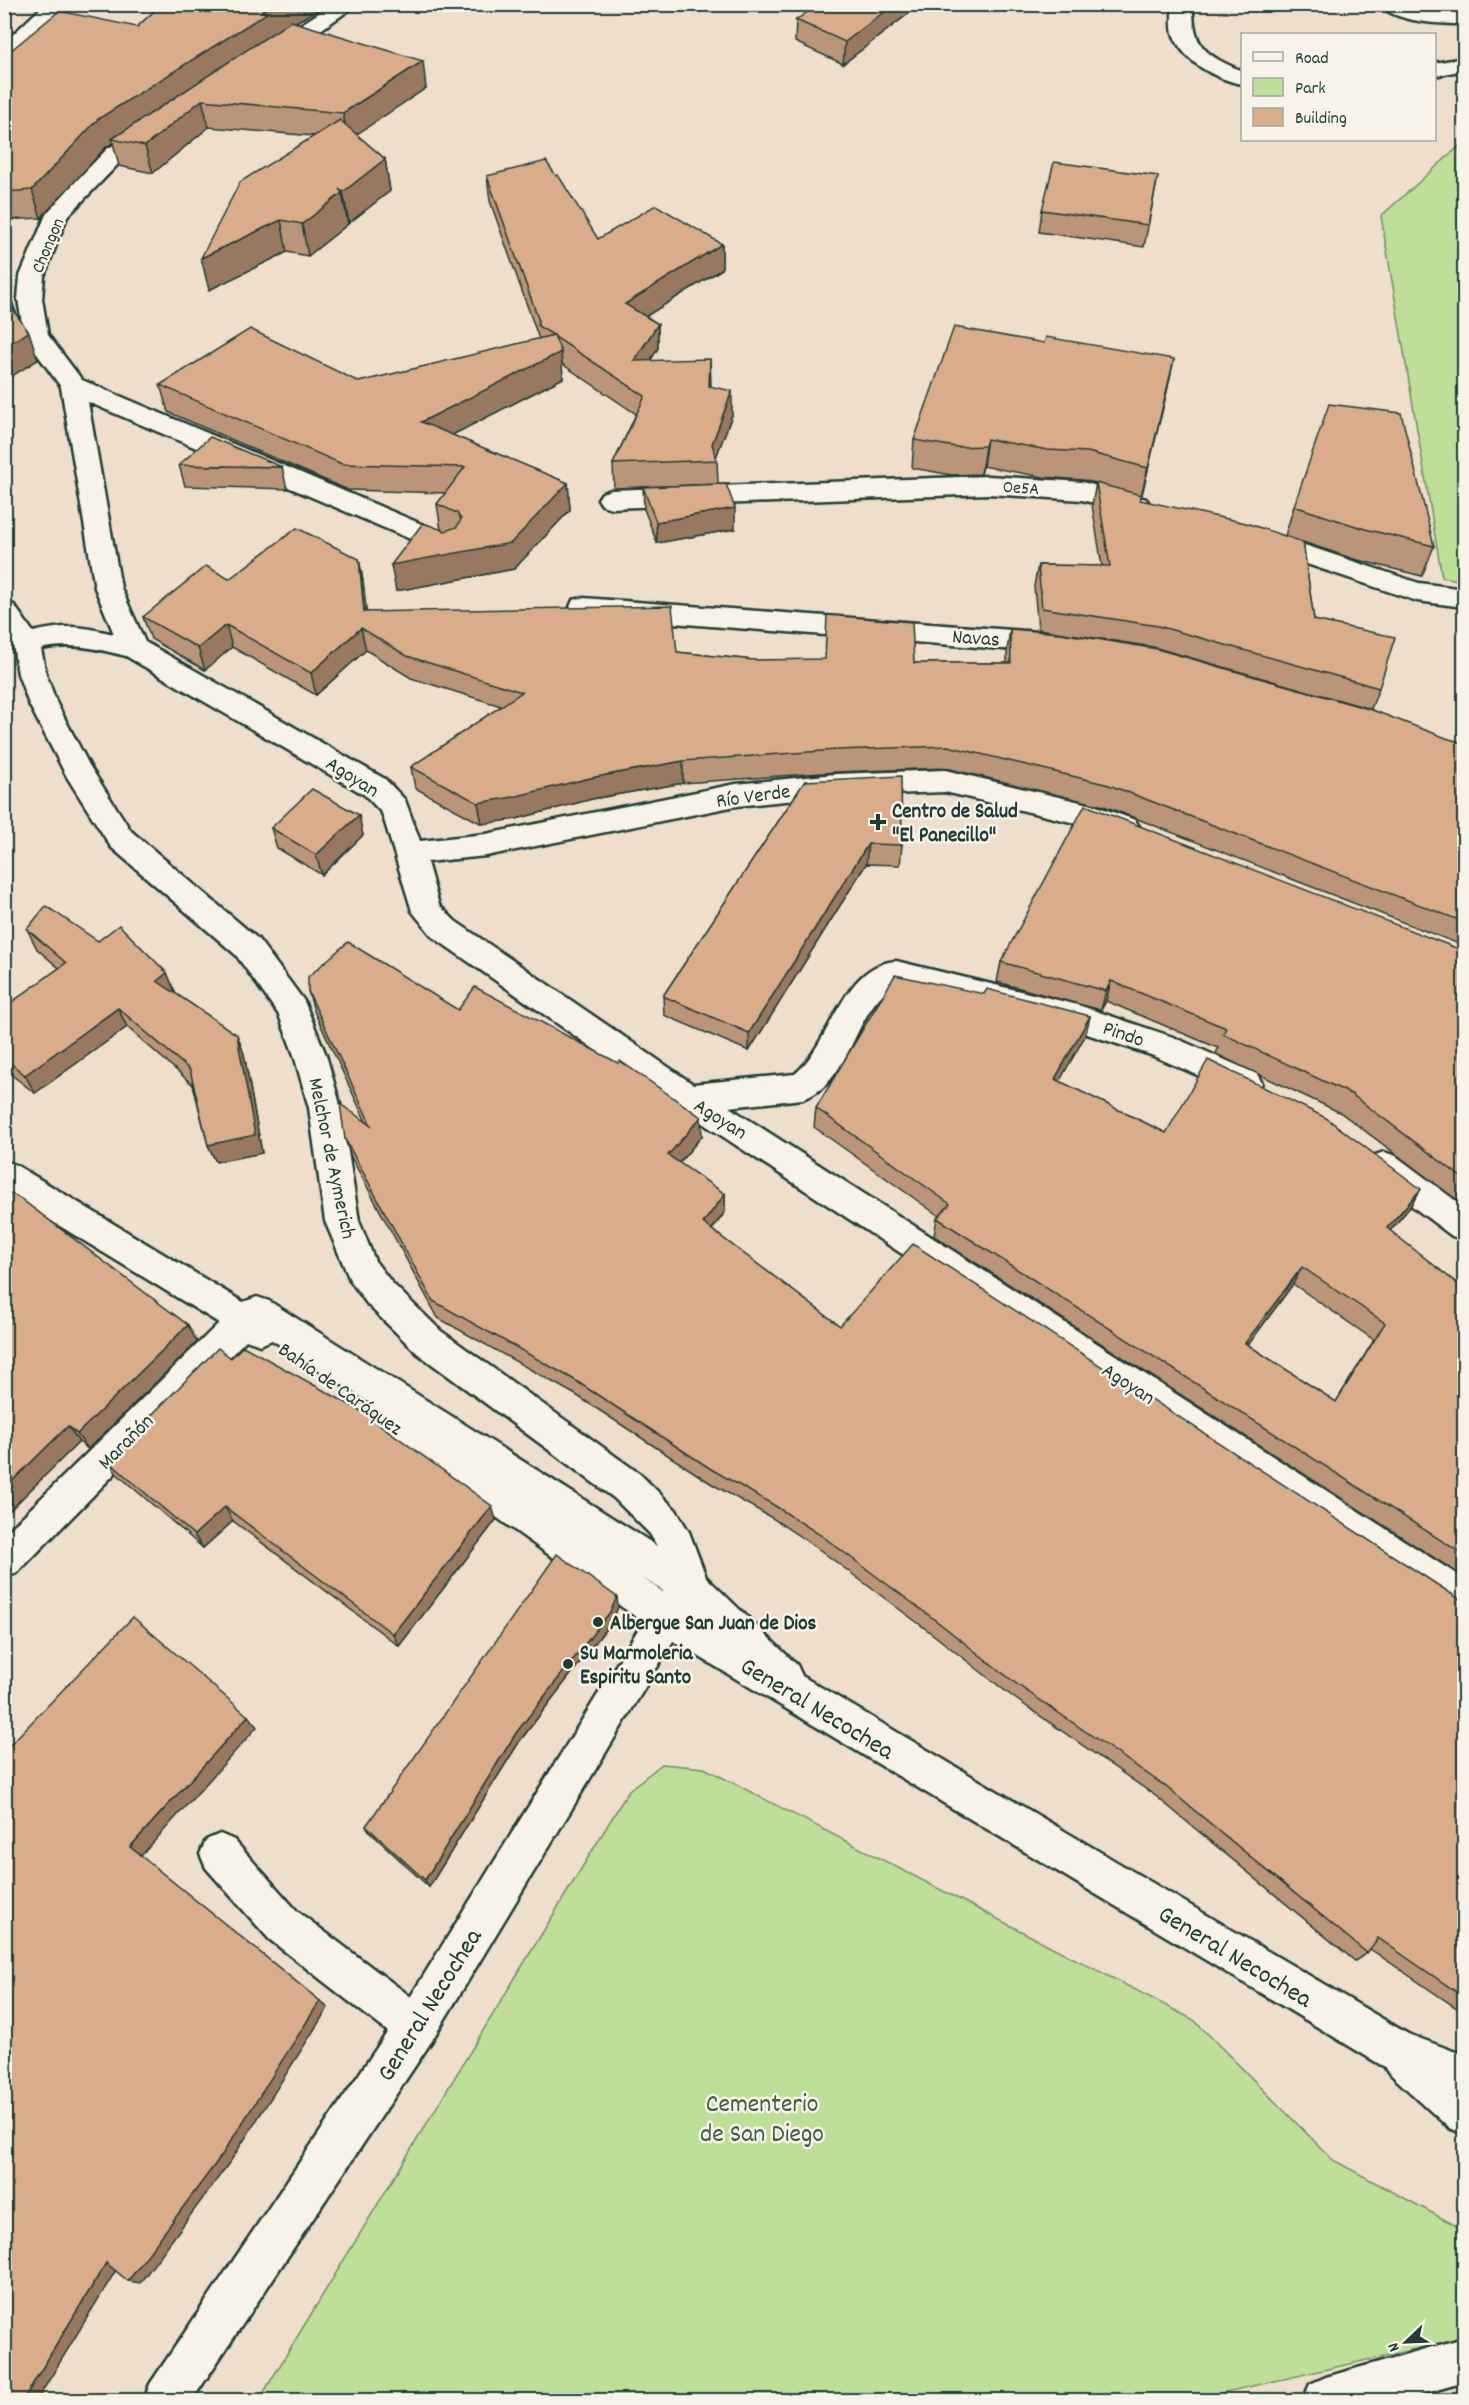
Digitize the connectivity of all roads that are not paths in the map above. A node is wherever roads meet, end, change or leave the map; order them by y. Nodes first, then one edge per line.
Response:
1 (58, 4) edge
2 (348, 4) edge
3 (1183, 4) edge
4 (1390, 4) edge
5 (1464, 18) edge
6 (4, 56) edge
7 (255, 64) edge
8 (1464, 64) edge
9 (1436, 70) edge
10 (1241, 78) edge
11 (175, 116) edge
12 (74, 386) junction
13 (611, 499) dead end
14 (1159, 511) edge
15 (1236, 532) edge
16 (450, 546) edge
17 (1464, 598) edge
18 (583, 607) edge
19 (4, 612) edge
20 (26, 643) junction
21 (1077, 646) edge
22 (134, 648) junction
23 (1155, 840) edge
24 (410, 855) junction
25 (1268, 1094) edge
26 (689, 1098) junction
27 (1365, 1152) edge
28 (4, 1175) edge
29 (1464, 1226) edge
30 (243, 1318) junction
31 (4, 1561) edge
32 (1464, 1600) edge
33 (679, 1602) junction
34 (220, 1854) dead end
35 (416, 2027) junction
36 (1396, 2050) junction
37 (1464, 2076) edge
38 (1464, 2113) edge
39 (1464, 2360) edge
40 (166, 2400) edge
41 (1326, 2400) edge

1 - 6 street
2 - 7 street
3 - 10 street
4 - 5 street
8 - 9 street
11 - 12 street, Chongon
12 - 16 street
12 - 22 street, Chongon
13 - 14 street, Oe5A
15 - 17 street
18 - 21 street, Navas
19 - 20 street, Melchor de Aymerich
20 - 22 street, Agoyan
20 - 33 street, Melchor de Aymerich
22 - 24 street, Agoyan
23 - 24 street, Río Verde
24 - 26 street, Agoyan
25 - 26 street, Pindo
26 - 32 street, Agoyan
27 - 29 street
28 - 30 street
30 - 31 street, Marañón
30 - 33 street
33 - 35 street, General Necochea
33 - 36 street
34 - 35 street
35 - 40 street, General Necochea
36 - 37 street
36 - 38 street
39 - 41 street

